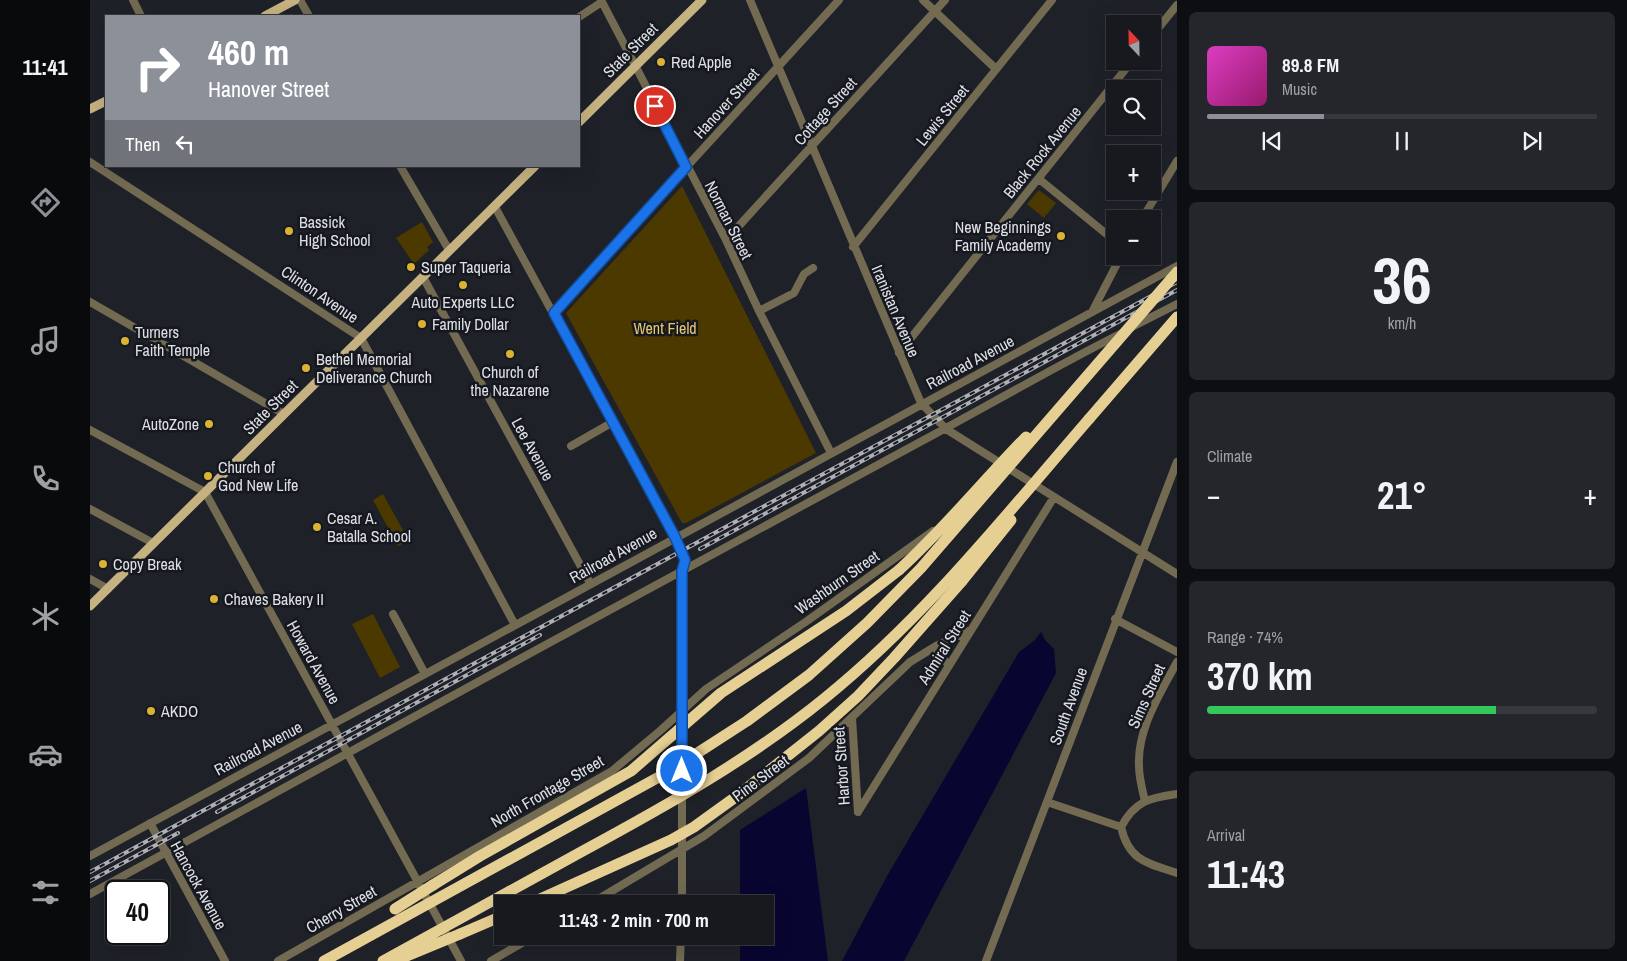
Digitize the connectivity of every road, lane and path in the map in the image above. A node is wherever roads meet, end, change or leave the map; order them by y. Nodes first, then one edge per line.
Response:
1 (133, 0) edge
2 (295, 0) edge
3 (300, 0) edge
4 (702, 0) edge
5 (750, 0) edge
6 (839, 0) edge
7 (923, 0) edge
8 (945, 0) edge
9 (1052, 0) edge
10 (602, 1) edge
11 (1177, 5) edge
12 (935, 11) junction
13 (140, 15) edge
14 (267, 15) edge
15 (308, 15) edge
16 (580, 16) edge
17 (1161, 25) edge
18 (634, 66) junction
19 (778, 66) junction
20 (996, 69) junction
21 (1125, 70) edge
22 (105, 101) edge
23 (91, 107) edge
24 (580, 121) edge
25 (812, 146) junction
26 (1177, 160) edge
27 (90, 162) edge
28 (401, 167) edge
29 (534, 167) edge
30 (686, 167) junction
31 (1039, 179) junction
32 (495, 207) junction
33 (1147, 210) edge
34 (1106, 234) edge
35 (726, 240) junction
36 (853, 247) junction
37 (450, 250) junction
38 (1177, 264) edge
39 (1116, 265) edge
40 (814, 268) dead end
41 (1177, 272) edge
42 (423, 276) junction
43 (90, 302) edge
44 (1150, 303) junction
45 (1177, 304) edge
46 (759, 311) junction
47 (554, 313) junction
48 (1091, 313) junction
49 (1177, 317) edge
50 (361, 338) junction
51 (899, 353) junction
52 (1098, 365) junction
53 (921, 403) junction
54 (284, 414) junction
55 (1089, 419) junction
56 (613, 422) junction
57 (946, 429) junction
58 (90, 430) edge
59 (571, 446) dead end
60 (831, 453) junction
61 (997, 462) junction
62 (1177, 462) edge
63 (205, 492) junction
64 (1054, 497) junction
65 (90, 510) edge
66 (675, 537) junction
67 (153, 543) junction
68 (1142, 553) junction
69 (682, 571) junction
70 (1177, 574) edge
71 (90, 579) edge
72 (590, 583) junction
73 (108, 589) junction
74 (90, 606) edge
75 (393, 614) dead end
76 (1115, 619) junction
77 (515, 625) junction
78 (971, 630) junction
79 (928, 651) junction
80 (1177, 652) edge
81 (1177, 662) edge
82 (949, 666) junction
83 (425, 674) junction
84 (682, 712) junction
85 (852, 718) junction
86 (332, 724) junction
87 (682, 726) junction
88 (348, 754) junction
89 (1177, 794) edge
90 (1144, 801) junction
91 (1047, 802) junction
92 (858, 812) joint
93 (150, 823) junction
94 (1121, 827) junction
95 (682, 834) junction
96 (683, 850) junction
97 (165, 852) junction
98 (90, 856) edge
99 (1177, 873) edge
100 (418, 881) junction
101 (90, 894) edge
102 (550, 895) edge
103 (606, 895) edge
104 (682, 895) edge
105 (494, 919) edge
106 (390, 925) junction
107 (519, 945) edge
108 (681, 945) edge
109 (225, 961) edge
110 (278, 961) edge
111 (324, 961) edge
112 (383, 961) edge
113 (395, 961) edge
114 (461, 961) edge
115 (491, 961) edge
116 (680, 961) edge
117 (986, 961) edge

1 - 13 street
2 - 14 main road
3 - 15 street
4 - 18 main road, State Street
5 - 19 street, Iranistan Avenue
6 - 19 street, Hanover Street
7 - 12 street
8 - 12 street, Cottage Street
9 - 20 street, Lewis Street
10 - 16 street
10 - 18 street, Norman Street
11 - 17 street
12 - 20 street
12 - 25 street, Cottage Street
18 - 24 main road, State Street
18 - 30 street, Norman Street
19 - 25 street, Iranistan Avenue
19 - 30 street, Hanover Street
20 - 36 street, Lewis Street
21 - 31 street, Black Rock Avenue
22 - 23 main road
25 - 35 street, Cottage Street
25 - 36 street, Iranistan Avenue
26 - 33 street
27 - 50 street, Clinton Avenue
28 - 37 street
29 - 32 main road, State Street
30 - 35 street, Norman Street
30 - 47 street, Hanover Street
31 - 34 street
31 - 51 street, Black Rock Avenue
32 - 37 main road, State Street
32 - 47 street
35 - 46 street, Norman Street
36 - 51 street, Iranistan Avenue
37 - 42 main road, State Street
38 - 44 highway, bridge
38 - 48 street, Railroad Avenue
39 - 48 street
40 - 46 street
41 - 44 highway, bridge
42 - 50 main road, State Street
42 - 72 street, Lee Avenue
43 - 54 street
44 - 52 highway, bridge
45 - 57 street
46 - 60 street, Norman Street
47 - 56 street
48 - 53 street, Railroad Avenue
49 - 55 highway
50 - 54 main road, State Street
50 - 77 street, Clinton Avenue
51 - 53 street, Iranistan Avenue
52 - 87 highway, bridge
52 - 106 highway, bridge
53 - 57 street, Iranistan Avenue
53 - 60 street, Railroad Avenue
54 - 63 main road, State Street
55 - 95 highway, bridge
55 - 112 highway, bridge
56 - 59 street
56 - 66 street
57 - 61 street, Iranistan Avenue
57 - 69 street
58 - 63 street
60 - 66 street, Railroad Avenue
61 - 64 street, Iranistan Avenue
61 - 84 street, Washburn Street
62 - 68 street, South Avenue
63 - 67 main road, State Street
63 - 86 street, Howard Avenue
64 - 68 street, Iranistan Avenue
64 - 78 street, Admiral Street
65 - 67 street
66 - 69 street
66 - 72 street, Railroad Avenue
67 - 73 main road, State Street
68 - 70 street, Iranistan Avenue
68 - 76 street, South Avenue
69 - 84 street
69 - 88 street
71 - 73 street
72 - 77 street, Railroad Avenue
73 - 74 main road, State Street
75 - 83 street
76 - 80 street
76 - 91 street, South Avenue
77 - 83 street, Railroad Avenue
78 - 79 street, Pine Street
78 - 82 street, Admiral Street
79 - 82 street
79 - 85 street, Pine Street
81 - 90 street, Sims Street
82 - 92 street, Admiral Street
83 - 86 street, Railroad Avenue
84 - 87 street
84 - 100 street, North Frontage Street
85 - 92 street, Harbor Street
85 - 96 street, Pine Street
86 - 88 street, Howard Avenue
86 - 93 street, Railroad Avenue
87 - 95 street
87 - 106 highway, bridge
88 - 97 street
88 - 100 street, Howard Avenue
89 - 90 street
90 - 94 street
91 - 94 street
91 - 117 street, South Avenue
93 - 97 street, Hancock Avenue
93 - 98 street, Railroad Avenue
94 - 99 street
95 - 96 street
95 - 102 highway
96 - 103 street, Pine Street
96 - 104 street
97 - 101 street
97 - 109 street, Hancock Avenue
100 - 110 street, Cherry Street
100 - 114 street, Howard Avenue
105 - 113 highway, bridge
106 - 111 highway, bridge
107 - 115 street
108 - 116 street

